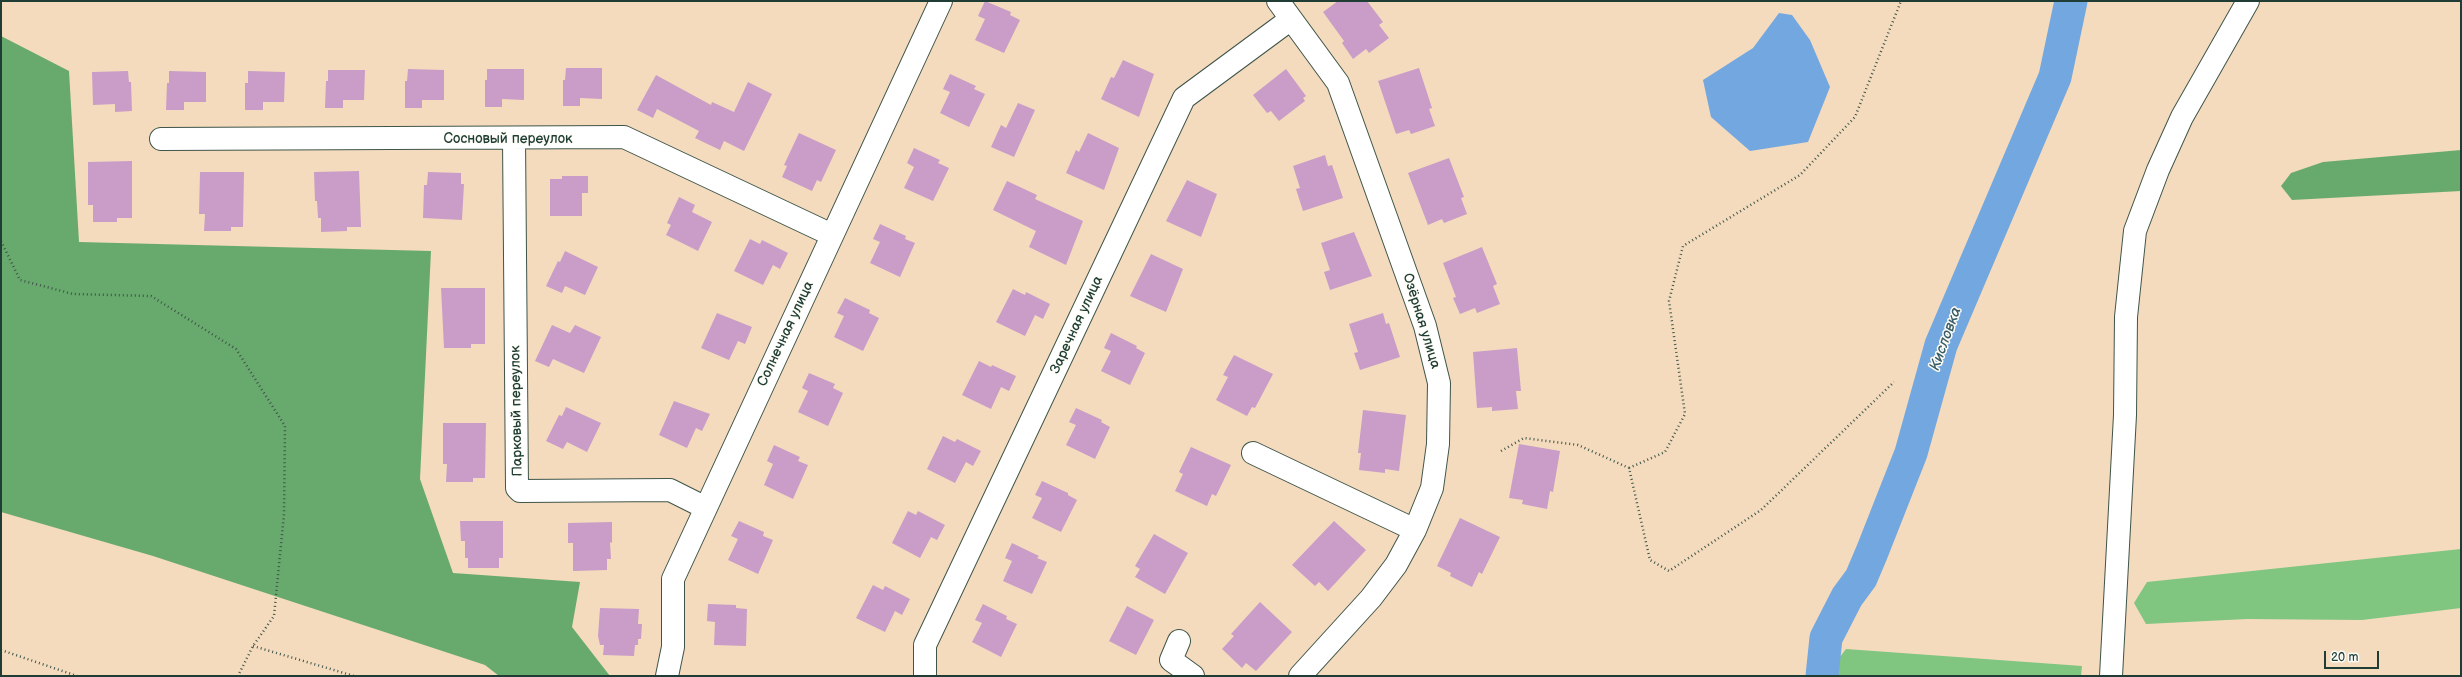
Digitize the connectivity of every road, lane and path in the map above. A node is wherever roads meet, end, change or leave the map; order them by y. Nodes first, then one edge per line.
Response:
1 (941, 1) edge
2 (1278, 1) edge
3 (1901, 1) edge
4 (2248, 1) edge
5 (1291, 19) junction
6 (161, 139) dead end
7 (514, 139) junction
8 (832, 235) junction
9 (1, 241) edge
10 (1894, 382) dead end
11 (1501, 451) dead end
12 (1253, 454) dead end
13 (1629, 468) junction
14 (706, 508) junction
15 (1415, 530) junction
16 (1179, 641) dead end
17 (253, 646) junction
18 (1, 650) edge
19 (77, 676) edge
20 (238, 676) edge
21 (354, 676) edge
22 (667, 676) edge
23 (925, 676) edge
24 (1193, 676) edge
25 (1300, 676) edge
26 (2111, 676) edge

1 - 8 street, Солнечная улица
2 - 5 street, Озёрная улица
3 - 13 path
4 - 26 street
5 - 15 street, Озёрная улица
5 - 23 street, Заречная улица
6 - 7 street, Сосновый переулок
7 - 8 street, Сосновый переулок
7 - 14 street, Парковый переулок
8 - 14 street, Солнечная улица
9 - 17 path
10 - 13 path
11 - 13 path
12 - 15 street
14 - 22 street, Солнечная улица
15 - 25 street, Озёрная улица
16 - 24 street
17 - 20 path
17 - 21 path
18 - 19 path

